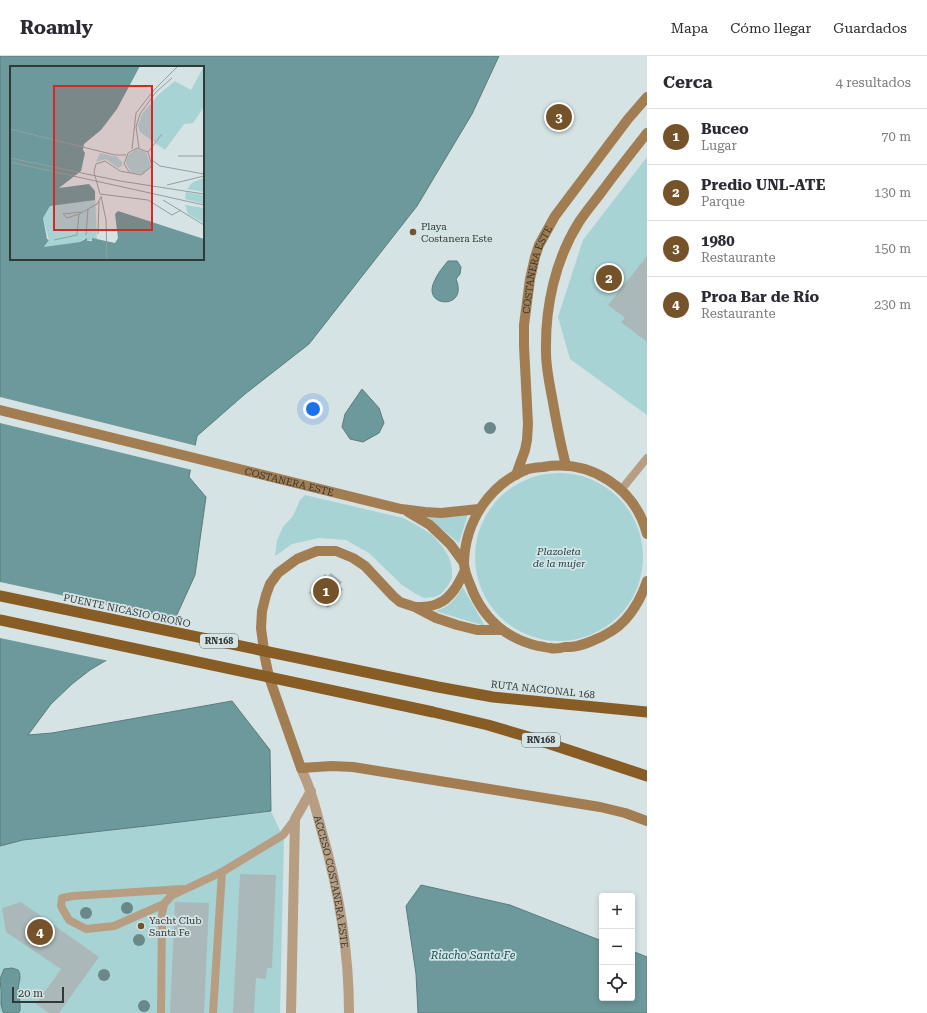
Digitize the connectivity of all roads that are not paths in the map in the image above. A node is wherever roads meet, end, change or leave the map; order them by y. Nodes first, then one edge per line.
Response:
1 (647, 97) edge
2 (647, 133) edge
3 (0, 410) edge
4 (647, 458) edge
5 (566, 465) junction
6 (516, 475) junction
7 (621, 490) junction
8 (401, 509) junction
9 (479, 509) junction
10 (647, 534) edge
11 (465, 566) junction
12 (647, 581) edge
13 (0, 596) edge
14 (644, 598) edge
15 (415, 607) junction
16 (0, 620) edge
17 (502, 630) junction
18 (438, 687) joint
19 (647, 712) edge
20 (301, 768) junction
21 (647, 776) edge
22 (311, 791) junction
23 (295, 819) junction
24 (647, 821) edge
25 (222, 872) junction
26 (186, 889) junction
27 (164, 904) junction
28 (161, 1013) edge
29 (213, 1013) edge
30 (291, 1013) edge
31 (349, 1013) edge

1 - 6 main road, COSTANERA ESTE
2 - 5 main road, COSTANERA ESTE
3 - 8 main road, COSTANERA ESTE
4 - 7 lane
5 - 6 main road
5 - 7 main road
6 - 9 main road
7 - 10 main road
8 - 9 main road, COSTANERA ESTE
8 - 11 main road, COSTANERA ESTE
9 - 11 main road
11 - 15 main road
11 - 17 main road, COSTANERA ESTE
12 - 14 main road, COSTANERA ESTE
13 - 18 highway, PUENTE NICASIO OROÑO / RN168
14 - 17 main road, COSTANERA ESTE
15 - 17 main road
15 - 20 main road
16 - 21 highway, RN168
18 - 19 highway, RUTA NACIONAL 168 / RN168
20 - 22 street, ACCESO COSTANERA ESTE
20 - 24 main road
22 - 23 street
22 - 31 street, ACCESO COSTANERA ESTE
23 - 25 lane
23 - 30 street
25 - 26 lane
25 - 29 lane
26 - 27 lane
26 - 27 lane
27 - 28 lane

